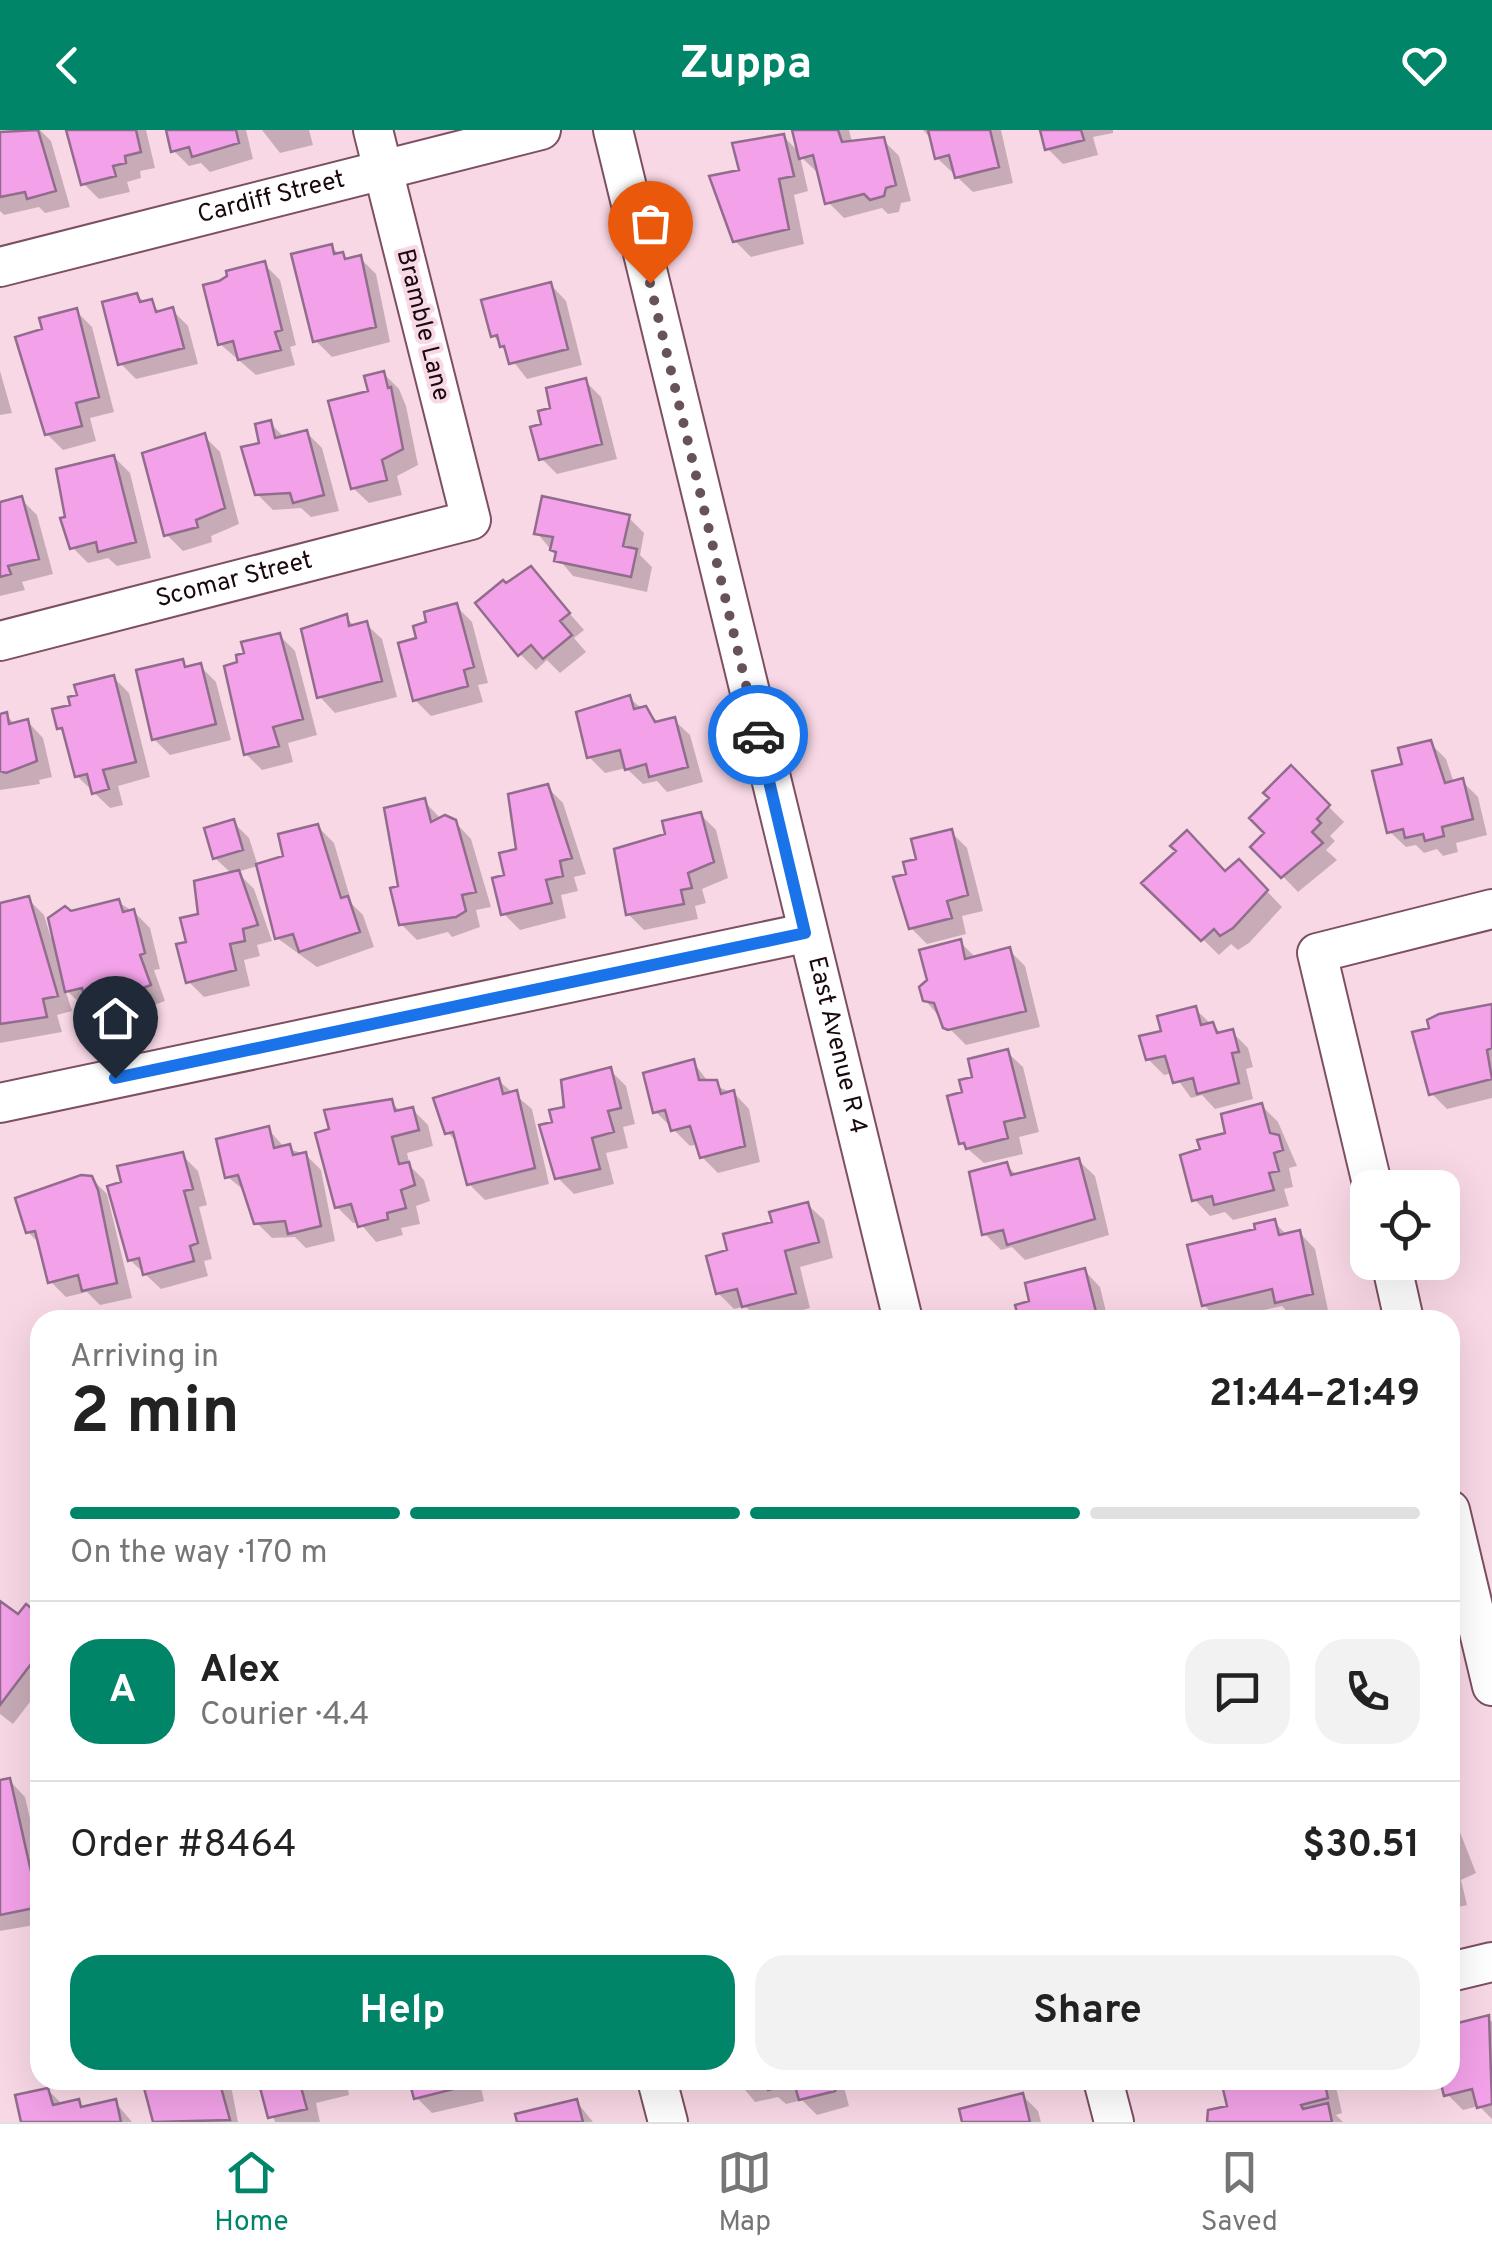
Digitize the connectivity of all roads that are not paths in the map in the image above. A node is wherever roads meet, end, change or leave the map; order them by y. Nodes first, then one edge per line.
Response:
1 (373, 130) edge
2 (542, 130) edge
3 (613, 130) edge
4 (383, 170) junction
5 (0, 268) edge
6 (471, 520) joint
7 (0, 641) edge
8 (1492, 909) edge
9 (805, 933) junction
10 (0, 1102) edge
11 (1369, 1170) edge
12 (1395, 1280) edge
13 (900, 1310) edge
14 (1402, 1310) edge
15 (1460, 1552) edge
16 (1492, 1686) edge
17 (1492, 1962) edge
18 (1460, 1970) edge
19 (660, 2090) edge
20 (1106, 2090) edge
21 (668, 2122) edge
22 (1114, 2122) edge

1 - 4 street, Bramble Lane
2 - 4 street, Cardiff Street
3 - 9 street, East Avenue R 4
4 - 5 street, Cardiff Street
4 - 6 street, Bramble Lane
6 - 7 street, Scomar Street
8 - 11 street
9 - 10 street
9 - 13 street, East Avenue R 4
12 - 14 street
15 - 16 street
17 - 18 street
19 - 21 street
20 - 22 street

